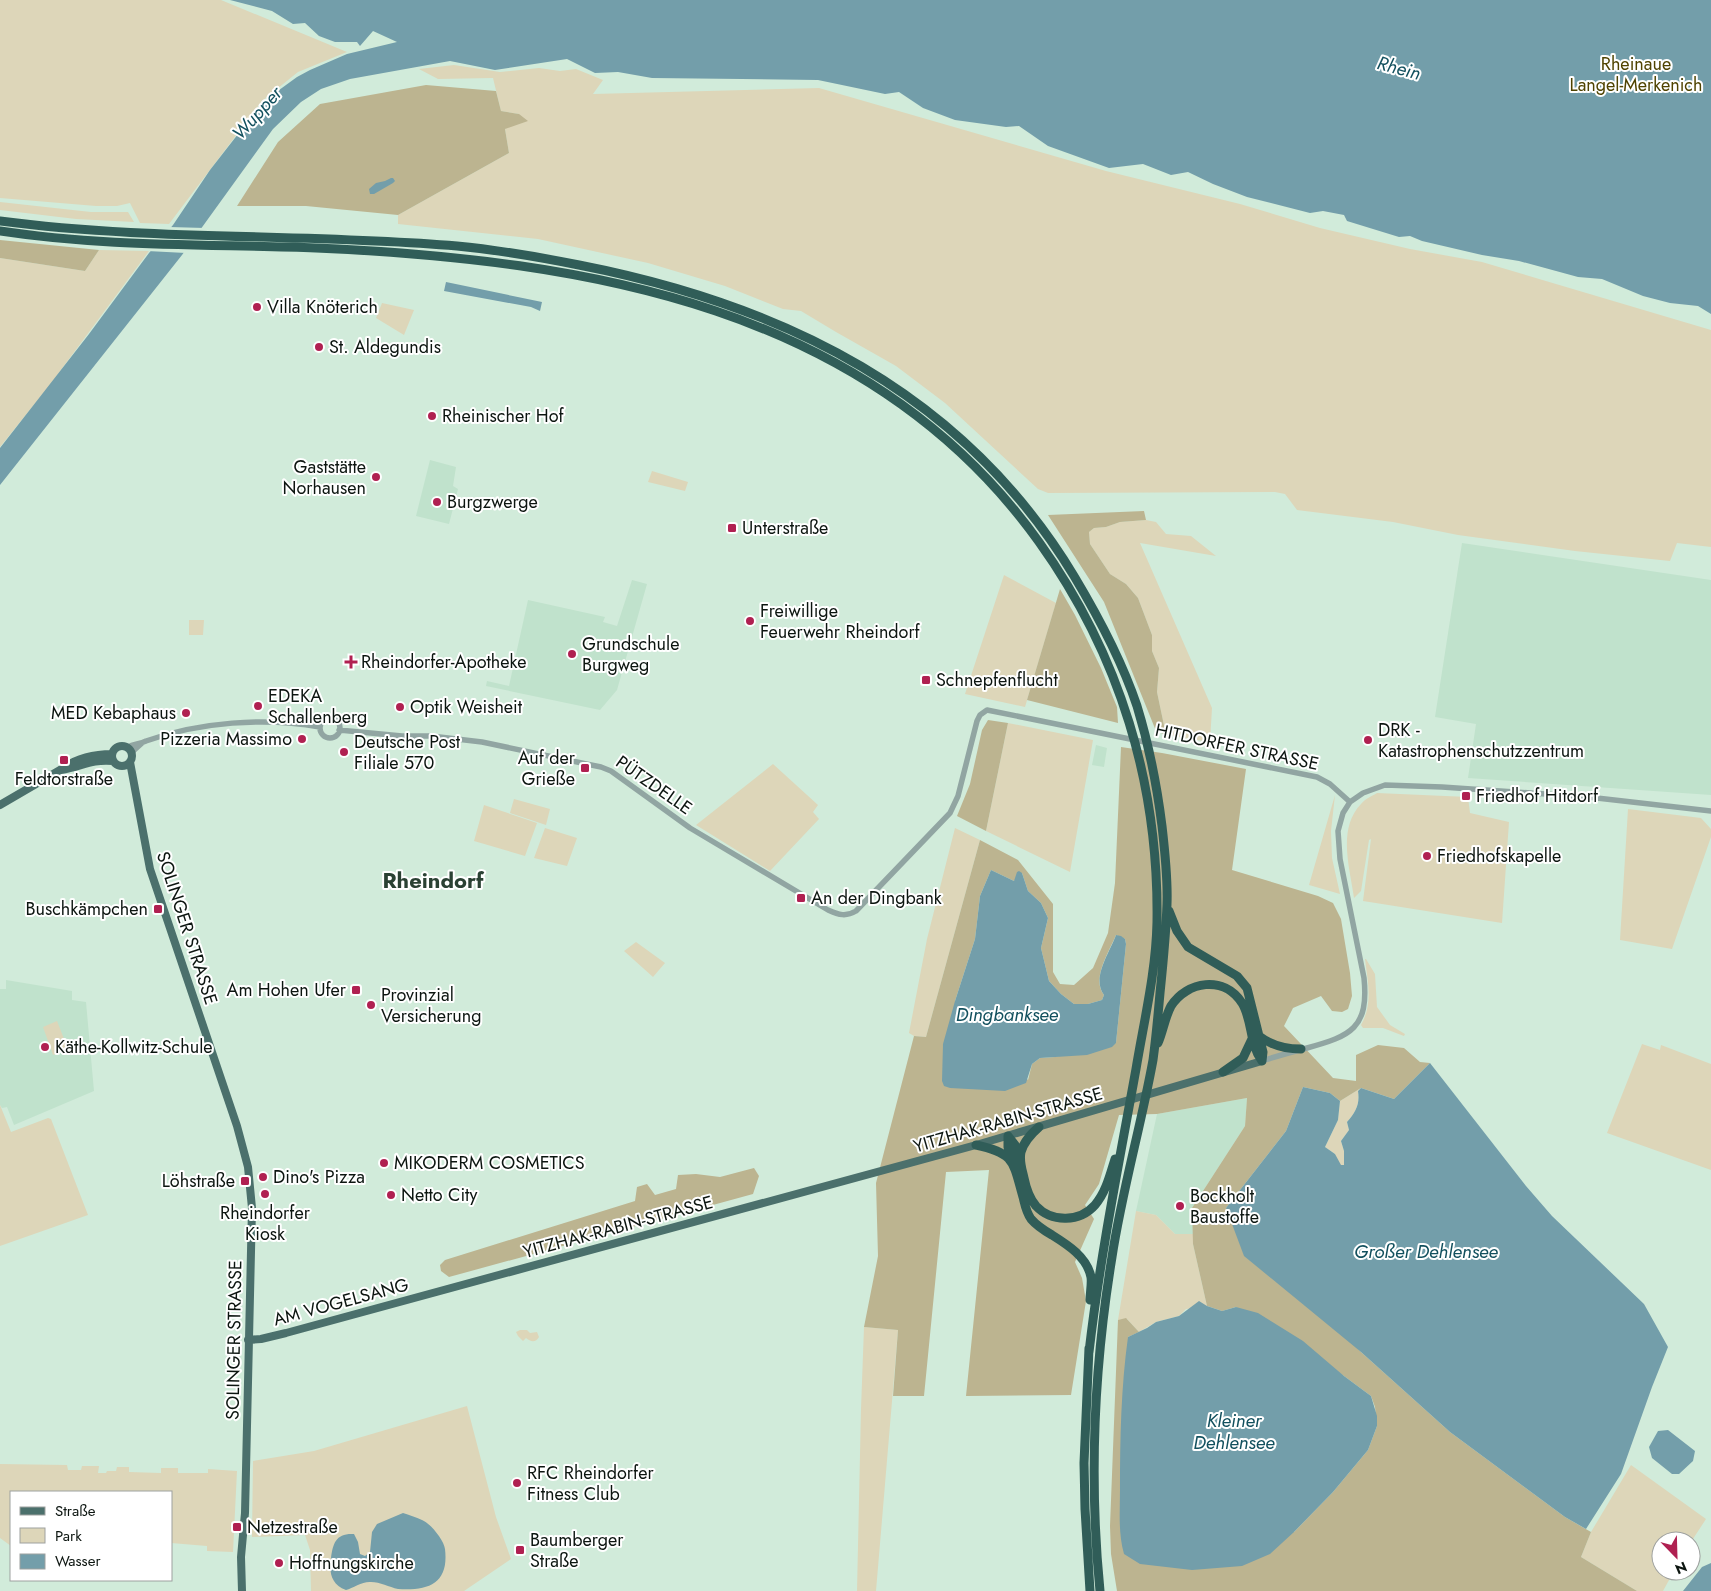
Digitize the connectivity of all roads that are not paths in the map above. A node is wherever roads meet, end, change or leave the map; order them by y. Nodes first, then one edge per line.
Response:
1 (0, 221) edge
2 (0, 231) edge
3 (320, 727) junction
4 (340, 730) junction
5 (130, 750) junction
6 (112, 757) junction
7 (130, 762) junction
8 (122, 766) junction
9 (132, 777) junction
10 (1350, 802) junction
11 (0, 805) edge
12 (1711, 811) edge
13 (1167, 906) junction
14 (842, 916) joint
15 (1256, 1037) junction
16 (1301, 1049) junction
17 (1153, 1058) junction
18 (1262, 1061) junction
19 (1223, 1072) junction
20 (1039, 1127) junction
21 (1008, 1136) junction
22 (976, 1145) junction
23 (1122, 1146) junction
24 (1016, 1161) junction
25 (441, 1290) joint
26 (248, 1340) junction
27 (1089, 1352) junction
28 (242, 1591) edge
29 (1090, 1591) edge
30 (1100, 1591) edge

1 - 13 highway
2 - 23 highway
3 - 4 street
3 - 4 street
3 - 5 street
4 - 14 street, PÜTZDELLE
5 - 6 main road
5 - 7 main road
6 - 8 main road
6 - 11 main road
7 - 8 main road
7 - 9 main road, SOLINGER STRASSE
8 - 9 main road
9 - 26 main road, SOLINGER STRASSE
10 - 12 street
10 - 14 street, HITDORFER STRASSE
10 - 16 street, YITZHAK-RABIN-STRASSE
13 - 15 highway
13 - 17 highway
15 - 16 highway
15 - 17 highway
15 - 18 highway
15 - 19 highway
16 - 18 street, YITZHAK-RABIN-STRASSE
17 - 30 highway
18 - 19 main road, YITZHAK-RABIN-STRASSE
19 - 20 main road, YITZHAK-RABIN-STRASSE
20 - 21 main road, YITZHAK-RABIN-STRASSE
20 - 24 highway
21 - 22 main road, YITZHAK-RABIN-STRASSE
21 - 24 highway
22 - 24 highway
22 - 25 main road, YITZHAK-RABIN-STRASSE
23 - 24 highway
23 - 27 highway
24 - 27 highway
25 - 26 main road, AM VOGELSANG
26 - 28 main road, SOLINGER STRASSE
27 - 29 highway

